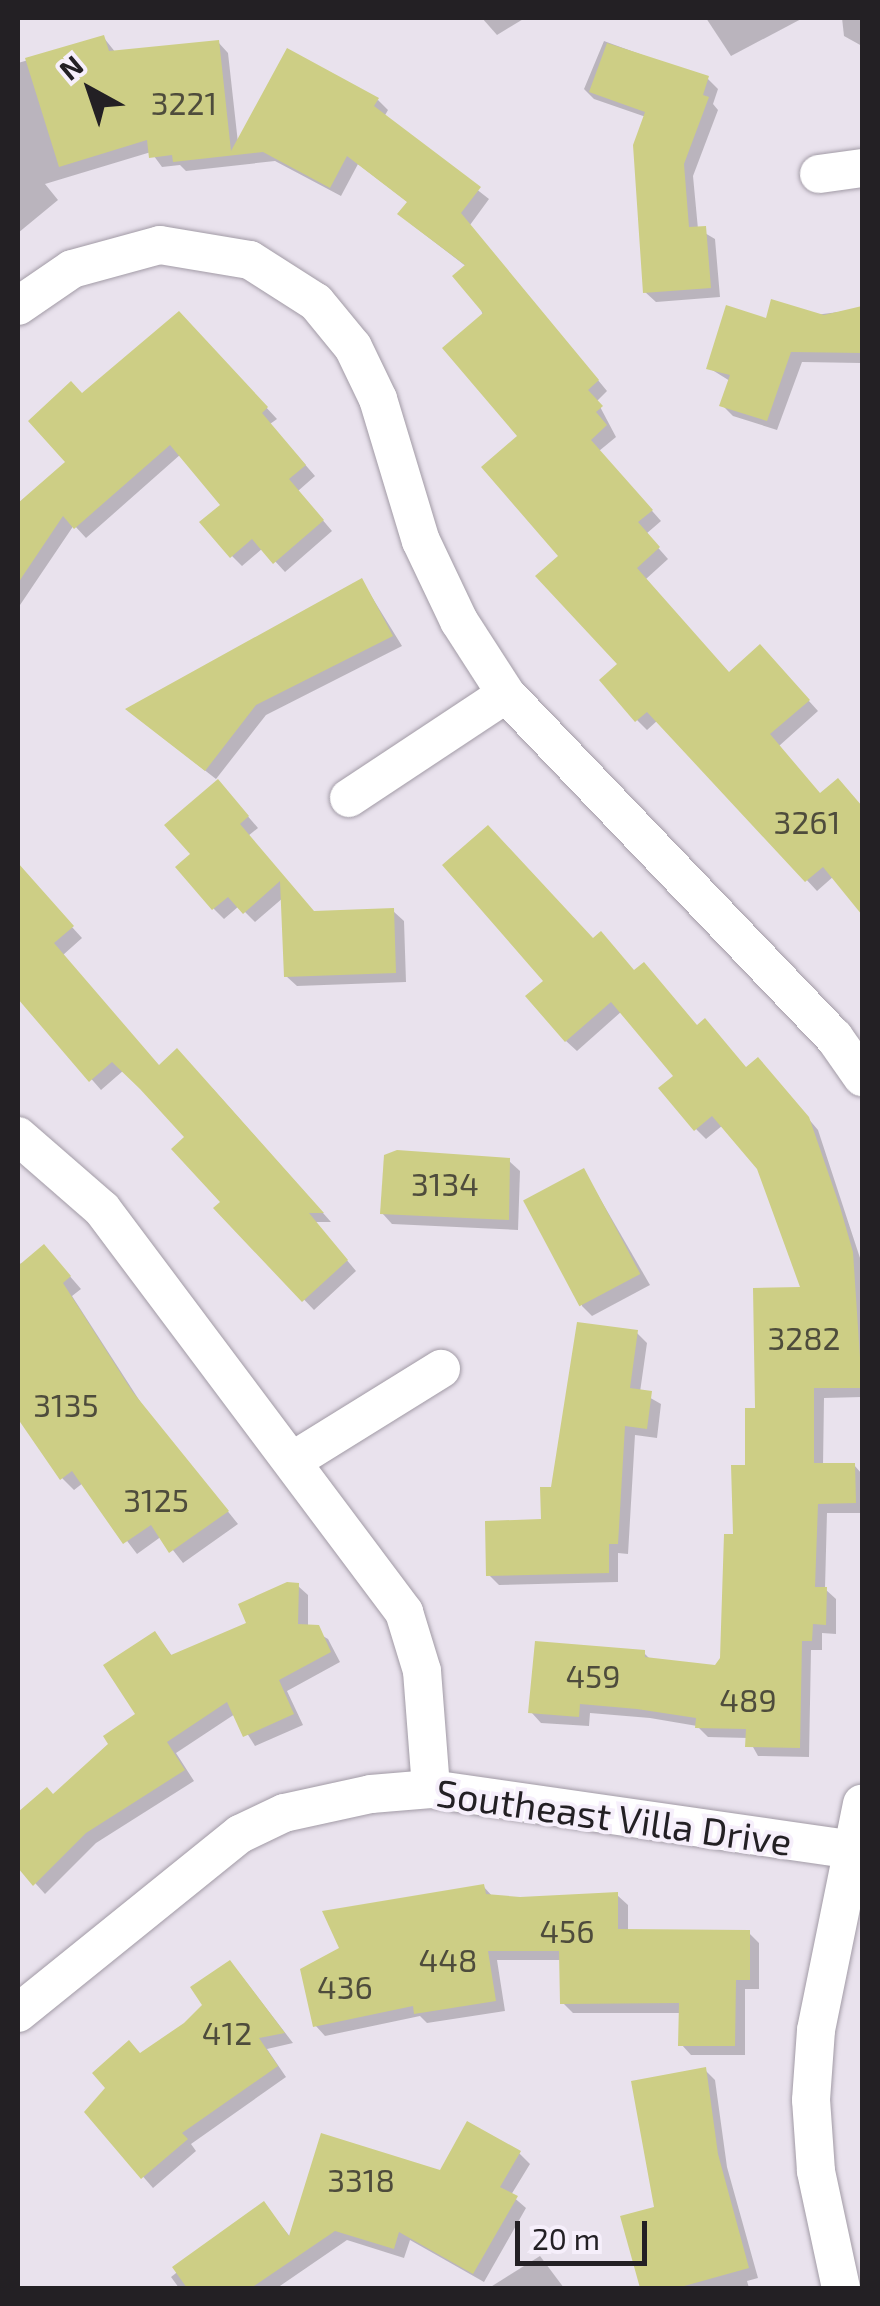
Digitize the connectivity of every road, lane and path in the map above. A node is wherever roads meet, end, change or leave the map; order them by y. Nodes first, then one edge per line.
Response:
1 (862, 168) edge
2 (819, 174) dead end
3 (18, 306) edge
4 (506, 694) junction
5 (349, 798) dead end
6 (862, 1077) edge
7 (18, 1136) edge
8 (441, 1369) dead end
9 (294, 1460) junction
10 (432, 1789) junction
11 (859, 1827) edge
12 (20, 2007) edge
13 (841, 2288) edge

1 - 2 street
3 - 4 street
4 - 5 street
4 - 6 street
7 - 9 street
8 - 9 street
9 - 10 street
10 - 11 street, Southeast Villa Drive
10 - 12 street, Southeast Villa Drive
11 - 13 street

